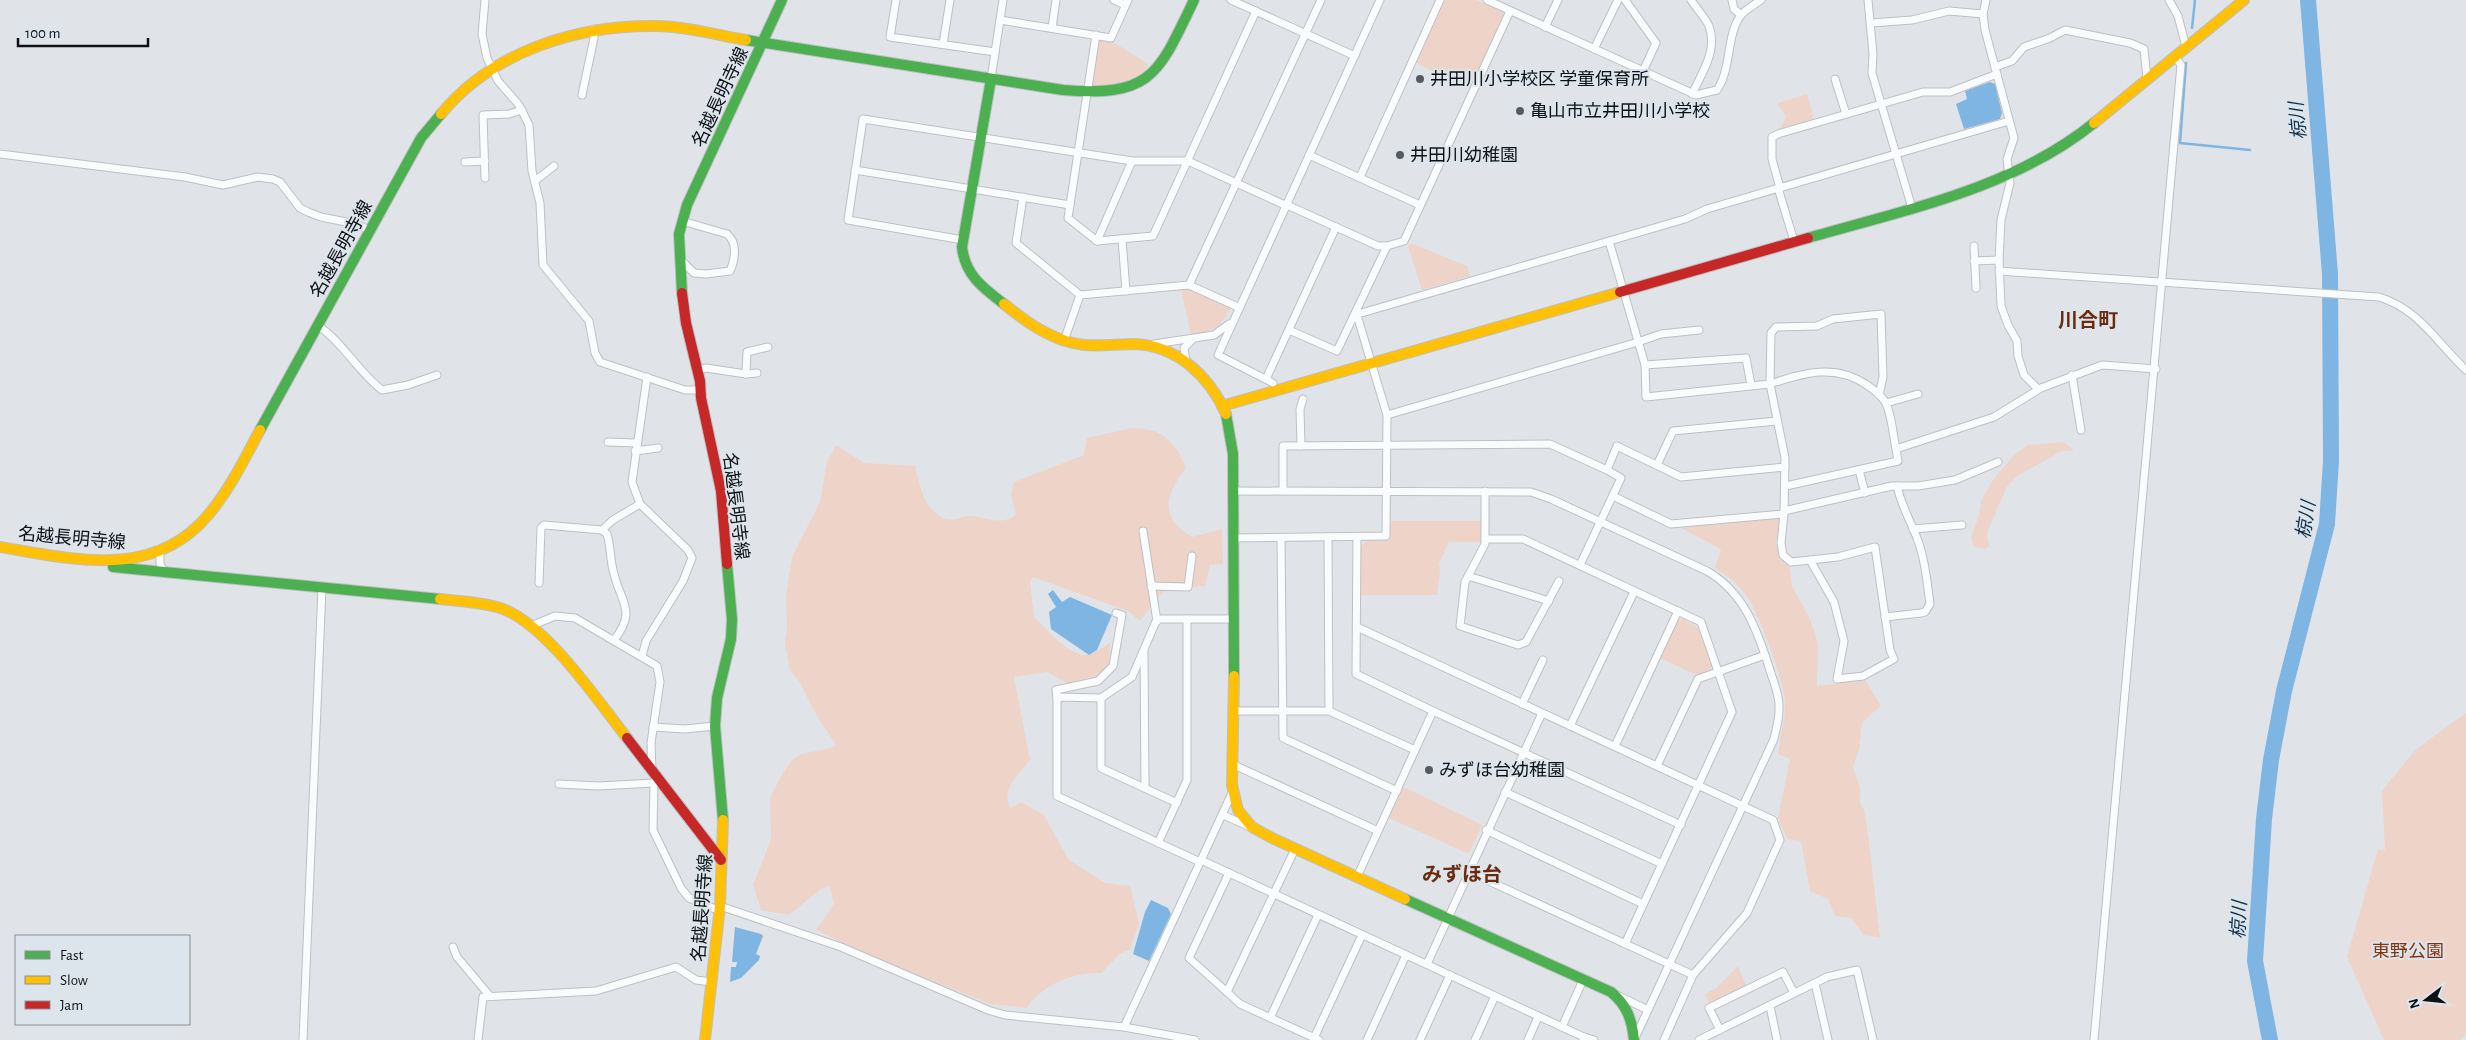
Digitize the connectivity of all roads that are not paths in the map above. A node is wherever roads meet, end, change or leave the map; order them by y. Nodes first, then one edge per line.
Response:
1 (485, 0) edge
2 (782, 0) edge
3 (896, 0) edge
4 (950, 0) edge
5 (1003, 0) edge
6 (1056, 0) edge
7 (1114, 0) edge
8 (1194, 0) edge
9 (1231, 0) edge
10 (1321, 0) edge
11 (1380, 0) edge
12 (1440, 0) edge
13 (1487, 0) edge
14 (1558, 0) edge
15 (1618, 0) edge
16 (1625, 0) edge
17 (1690, 0) edge
18 (1732, 0) edge
19 (1761, 0) edge
20 (1868, 0) edge
21 (1986, 0) edge
22 (2169, 0) edge
23 (2244, 0) edge
24 (1499, 2) edge
25 (1127, 3) edge
26 (1256, 11) junction
27 (1510, 11) junction
28 (1983, 14) junction
29 (1741, 15) junction
30 (1000, 20) junction
31 (1871, 23) junction
32 (1545, 27) junction
33 (1052, 28) junction
34 (592, 29) junction
35 (1305, 33) junction
36 (1096, 35) junction
37 (764, 43) junction
38 (943, 44) junction
39 (2186, 46) junction
40 (1594, 49) junction
41 (995, 52) junction
42 (1355, 56) junction
43 (2174, 56) junction
44 (491, 68) junction
45 (1643, 71) junction
46 (1996, 71) junction
47 (2147, 78) junction
48 (991, 79) junction
49 (1835, 79) dead end
50 (1088, 93) junction
51 (1692, 94) junction
52 (582, 95) dead end
53 (1881, 105) junction
54 (522, 110) junction
55 (1846, 114) junction
56 (2009, 121) junction
57 (980, 137) junction
58 (1078, 153) junction
59 (0, 154) edge
60 (1896, 154) junction
61 (1309, 155) junction
62 (485, 161) junction
63 (1132, 161) junction
64 (1188, 161) junction
65 (465, 162) dead end
66 (554, 166) dead end
67 (855, 170) junction
68 (2009, 174) junction
69 (1360, 177) junction
70 (485, 178) dead end
71 (534, 181) junction
72 (1236, 182) junction
73 (1779, 188) junction
74 (972, 189) junction
75 (1023, 196) junction
76 (1070, 204) junction
77 (1287, 205) junction
78 (1420, 205) junction
79 (1912, 208) junction
80 (682, 221) junction
81 (1336, 227) junction
82 (369, 230) junction
83 (1122, 239) junction
84 (963, 240) junction
85 (1608, 240) junction
86 (1097, 241) junction
87 (1794, 242) junction
88 (1386, 246) junction
89 (1974, 246) dead end
90 (679, 259) junction
91 (1999, 260) junction
92 (1974, 261) junction
93 (2000, 270) junction
94 (2163, 282) junction
95 (1189, 285) junction
96 (1976, 288) dead end
97 (1126, 291) junction
98 (1623, 292) junction
99 (1080, 295) junction
100 (1238, 307) junction
101 (1357, 313) junction
102 (1232, 320) junction
103 (317, 326) junction
104 (1289, 330) junction
105 (1699, 330) dead end
106 (1193, 338) junction
107 (1064, 341) junction
108 (1638, 342) junction
109 (1145, 345) junction
110 (768, 346) dead end
111 (1186, 362) junction
112 (1373, 364) junction
113 (1645, 366) junction
114 (2156, 369) junction
115 (697, 370) junction
116 (2466, 370) edge
117 (757, 373) dead end
118 (746, 374) junction
119 (437, 375) dead end
120 (2072, 375) junction
121 (647, 377) junction
122 (1266, 378) junction
123 (1273, 383) dead end
124 (1770, 384) junction
125 (1751, 385) junction
126 (2038, 389) junction
127 (699, 390) junction
128 (1918, 394) dead end
129 (1879, 395) junction
130 (1303, 399) dead end
131 (1886, 403) junction
132 (1222, 406) junction
133 (1387, 415) junction
134 (1777, 422) junction
135 (2081, 430) dead end
136 (608, 442) dead end
137 (1387, 445) junction
138 (1301, 446) junction
139 (636, 447) junction
140 (658, 448) dead end
141 (1896, 449) junction
142 (1998, 462) dead end
143 (1657, 465) junction
144 (1786, 467) junction
145 (1607, 470) junction
146 (1859, 470) junction
147 (1786, 486) junction
148 (1897, 486) junction
149 (1283, 491) junction
150 (1387, 491) junction
151 (1485, 491) junction
152 (1233, 492) junction
153 (1865, 493) junction
154 (1614, 496) junction
155 (640, 504) junction
156 (1784, 513) junction
157 (1601, 522) junction
158 (1962, 525) dead end
159 (1913, 529) junction
160 (602, 530) junction
161 (1143, 531) dead end
162 (1357, 537) junction
163 (1233, 538) junction
164 (1281, 538) junction
165 (1328, 538) junction
166 (1485, 539) junction
167 (0, 548) edge
168 (160, 552) junction
169 (1192, 556) dead end
170 (64, 557) junction
171 (1810, 560) junction
172 (1580, 566) junction
173 (164, 574) junction
174 (1468, 576) junction
175 (1559, 581) dead end
176 (539, 583) dead end
177 (1151, 586) junction
178 (322, 588) junction
179 (1634, 592) junction
180 (1549, 601) junction
181 (1678, 611) junction
182 (1116, 612) dead end
183 (1885, 617) junction
184 (1187, 619) junction
185 (1233, 619) junction
186 (1157, 621) junction
187 (530, 626) junction
188 (1356, 626) junction
189 (614, 640) junction
190 (1144, 645) junction
191 (1765, 655) junction
192 (642, 656) junction
193 (1543, 660) dead end
194 (1719, 672) junction
195 (1057, 696) junction
196 (1100, 698) junction
197 (1522, 704) junction
198 (1234, 711) junction
199 (1282, 711) junction
200 (1329, 711) junction
201 (1434, 711) junction
202 (1542, 713) junction
203 (716, 726) junction
204 (1570, 726) junction
205 (654, 727) junction
206 (1614, 746) junction
207 (1415, 750) junction
208 (1523, 753) junction
209 (1234, 765) junction
210 (1657, 766) junction
211 (655, 778) junction
212 (559, 784) dead end
213 (1699, 785) junction
214 (1144, 788) junction
215 (1397, 791) junction
216 (1505, 792) junction
217 (1233, 793) junction
218 (1177, 803) junction
219 (1742, 806) junction
220 (1222, 816) junction
221 (1681, 825) junction
222 (1253, 828) junction
223 (1486, 830) junction
224 (1378, 831) junction
225 (1158, 843) junction
226 (1295, 849) junction
227 (721, 860) junction
228 (1201, 861) junction
229 (1662, 864) junction
230 (1468, 871) junction
231 (1229, 873) junction
232 (1357, 877) junction
233 (1274, 894) junction
234 (1643, 904) junction
235 (720, 908) junction
236 (1318, 915) junction
237 (1446, 917) junction
238 (1362, 935) junction
239 (1625, 944) junction
240 (453, 947) dead end
241 (1406, 955) junction
242 (1426, 964) junction
243 (1669, 964) junction
244 (1450, 975) junction
245 (1693, 975) junction
246 (1583, 980) junction
247 (712, 982) junction
248 (1815, 983) junction
249 (1227, 992) junction
250 (1611, 992) junction
251 (1794, 993) junction
252 (489, 995) junction
253 (1495, 996) junction
254 (1770, 1006) junction
255 (1648, 1010) junction
256 (1538, 1017) junction
257 (1270, 1018) junction
258 (1562, 1026) junction
259 (1124, 1027) junction
260 (1720, 1030) junction
261 (1316, 1039) edge
262 (1583, 1039) edge
263 (303, 1040) edge
264 (478, 1040) edge
265 (705, 1040) edge
266 (1195, 1040) edge
267 (1367, 1040) edge
268 (1420, 1040) edge
269 (1475, 1040) edge
270 (1528, 1040) edge
271 (1594, 1040) edge
272 (1634, 1040) edge
273 (1664, 1040) edge
274 (1699, 1040) edge
275 (1777, 1040) edge
276 (1828, 1040) edge
277 (1873, 1040) edge
278 (2094, 1040) edge

1 - 44 street
2 - 37 street
3 - 38 street
4 - 38 street
5 - 30 street
6 - 33 street
7 - 25 street
8 - 50 street
9 - 26 street
10 - 35 street
11 - 42 street
12 - 69 street
13 - 24 street
14 - 32 street
15 - 40 street
16 - 45 street
17 - 51 street
18 - 29 street
19 - 29 street
20 - 31 street
21 - 28 street
22 - 39 street
23 - 39 street
24 - 27 street
25 - 36 street
26 - 35 street
26 - 64 street
27 - 32 street
27 - 78 street
28 - 31 street
28 - 46 street
29 - 51 street
30 - 33 street
30 - 41 street
31 - 53 street
32 - 40 street
33 - 36 street
34 - 37 street, 名越長明寺線
34 - 44 street, 名越長明寺線
34 - 52 street
35 - 42 street
35 - 72 street
36 - 50 street
37 - 48 street
37 - 80 street, 名越長明寺線
38 - 41 street
39 - 43 street
40 - 45 street
41 - 48 street
42 - 61 street
43 - 47 street
43 - 94 street
44 - 54 street
44 - 82 street, 名越長明寺線
45 - 51 street
46 - 47 street
46 - 53 street
46 - 56 street
47 - 68 street
48 - 50 street
48 - 57 street
49 - 55 street
50 - 58 street
53 - 55 street
53 - 60 street
54 - 62 street
54 - 71 street
55 - 73 street
56 - 60 street
56 - 68 street
57 - 58 street
57 - 67 street
57 - 74 street
58 - 63 street
58 - 76 street
59 - 82 street
60 - 73 street
60 - 79 street
61 - 69 street
61 - 77 street
62 - 65 street
62 - 70 street
63 - 64 street
63 - 86 street
64 - 72 street
64 - 83 street
66 - 71 street
67 - 74 street
67 - 84 street
68 - 79 street
68 - 91 street
69 - 78 street
71 - 121 street
72 - 77 street
72 - 95 street
73 - 85 street
73 - 87 street
74 - 75 street
74 - 84 street
75 - 76 street
75 - 99 street
76 - 86 street
77 - 81 street
77 - 100 street
78 - 88 street
79 - 87 street
80 - 90 street, 名越長明寺線
80 - 90 street
81 - 88 street
81 - 104 street
82 - 103 street, 名越長明寺線
83 - 86 street
83 - 97 street
84 - 107 street
85 - 98 street
85 - 101 street
87 - 98 street
88 - 101 street
89 - 92 street
90 - 115 street, 名越長明寺線
91 - 92 street
91 - 93 street
92 - 96 street
93 - 94 street
93 - 126 street
94 - 114 street
94 - 116 street
95 - 97 street
95 - 100 street
97 - 99 street
98 - 108 street
98 - 112 street
99 - 107 street
100 - 102 street
101 - 104 street
101 - 112 street
102 - 106 street
102 - 122 street
103 - 119 street
103 - 168 street, 名越長明寺線
104 - 122 street
105 - 108 street
106 - 109 street
106 - 111 street
107 - 109 street
108 - 113 street
108 - 133 street
109 - 111 street
110 - 118 street
111 - 132 street
112 - 132 street
112 - 133 street
113 - 125 street
113 - 125 street
114 - 120 street
114 - 278 street
115 - 118 street
115 - 127 street, 名越長明寺線
117 - 118 street
120 - 126 street
120 - 135 street
121 - 127 street
121 - 139 street
122 - 123 street
124 - 125 street
124 - 129 street
124 - 129 street
124 - 134 street
126 - 141 street
127 - 203 street, 名越長明寺線
128 - 131 street
129 - 131 street
130 - 138 street
131 - 141 street
132 - 152 street
133 - 137 street
134 - 143 street
134 - 144 street
136 - 139 street
137 - 138 street
137 - 145 street
137 - 150 street
138 - 149 street
139 - 140 street
139 - 155 street
141 - 146 street
142 - 148 street
143 - 144 street
143 - 145 street
144 - 147 street
145 - 154 street
146 - 147 street
146 - 153 street
147 - 156 street
148 - 153 street
148 - 159 street
149 - 150 street
149 - 152 street
150 - 151 street
150 - 162 street
151 - 157 street
151 - 166 street
152 - 163 street
153 - 156 street
154 - 156 street
154 - 157 street
155 - 160 street
155 - 192 street
156 - 171 street
157 - 172 street
157 - 191 street
158 - 159 street
159 - 183 street
160 - 176 street
160 - 189 street
161 - 177 street
162 - 165 street
162 - 188 street
163 - 164 street
163 - 185 street
164 - 165 street
164 - 199 street
165 - 200 street
166 - 172 street
166 - 174 street
167 - 170 street, 名越長明寺線
168 - 170 street, 名越長明寺線
168 - 173 street
169 - 177 street
170 - 173 street
171 - 183 street
171 - 183 street
172 - 179 street
173 - 178 street
174 - 180 street
174 - 180 street
175 - 180 street
177 - 186 street
178 - 187 street
178 - 263 street
179 - 181 street
179 - 204 street
181 - 194 street
181 - 206 street
182 - 195 street
184 - 185 street
184 - 186 street
184 - 218 street
185 - 198 street
186 - 190 street
187 - 189 street
187 - 211 street
188 - 197 street
188 - 201 street
189 - 192 street
190 - 196 street
190 - 214 street
191 - 194 street
191 - 219 street
192 - 205 street
193 - 197 street
194 - 210 street
194 - 213 street
195 - 196 street
195 - 225 street
196 - 214 street
197 - 202 street
198 - 199 street
198 - 209 street
199 - 200 street
199 - 215 street
200 - 207 street
201 - 207 street
201 - 208 street
202 - 204 street
202 - 208 street
203 - 205 street
203 - 227 street, 名越長明寺線
204 - 206 street
205 - 211 street
206 - 210 street
207 - 215 street
208 - 216 street
208 - 221 street
209 - 217 street
209 - 224 street
210 - 213 street
211 - 212 street
211 - 227 street
211 - 235 street
213 - 219 street
213 - 221 street
214 - 218 street
215 - 224 street
216 - 223 street
216 - 229 street
217 - 220 street
217 - 222 street
218 - 225 street
219 - 243 street
219 - 245 street
220 - 222 street
220 - 228 street
221 - 229 street
222 - 226 street
223 - 230 street
223 - 234 street
224 - 232 street
225 - 228 street
226 - 232 street
226 - 233 street
227 - 235 street, 名越長明寺線
228 - 231 street
228 - 259 street
229 - 234 street
230 - 237 street
230 - 239 street
231 - 233 street
231 - 249 street
232 - 237 street
233 - 236 street
233 - 249 street
234 - 239 street
235 - 247 street, 名越長明寺線
235 - 259 street
236 - 238 street
236 - 257 street
237 - 242 street
237 - 246 street
238 - 241 street
238 - 261 street
239 - 243 street
240 - 252 street
241 - 242 street
241 - 267 street
242 - 244 street
243 - 245 street
243 - 255 street
244 - 253 street
244 - 268 street
245 - 273 street
246 - 250 street
246 - 258 street
247 - 252 street
247 - 265 street, 名越長明寺線
248 - 251 street
248 - 276 street
248 - 277 street
249 - 257 street
250 - 255 street
250 - 272 street
251 - 254 street
251 - 260 street
252 - 264 street
253 - 256 street
253 - 269 street
254 - 260 street
254 - 275 street
255 - 272 street
256 - 258 street
256 - 270 street
257 - 261 street
258 - 262 street
259 - 266 street
260 - 274 street
262 - 271 street

